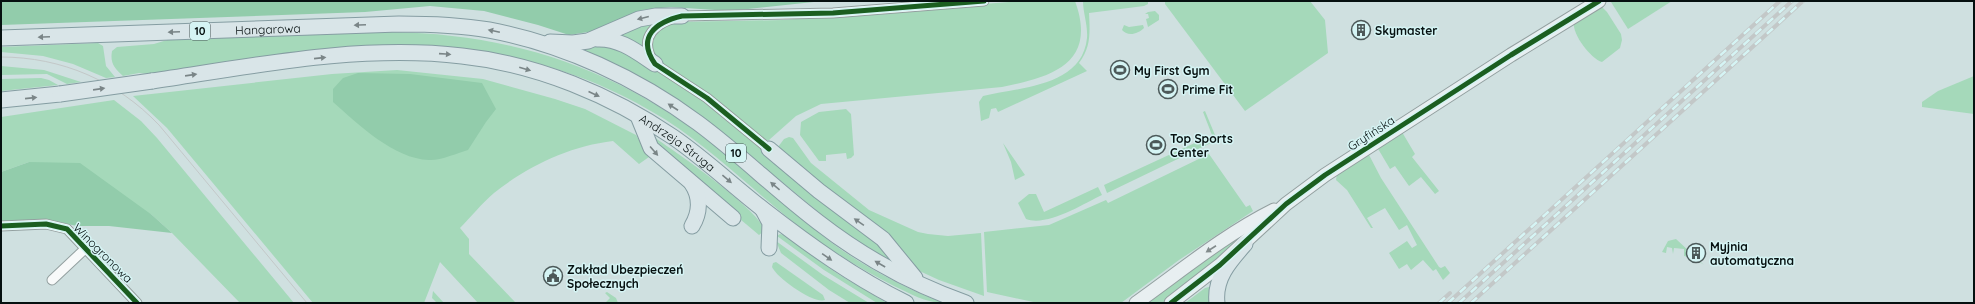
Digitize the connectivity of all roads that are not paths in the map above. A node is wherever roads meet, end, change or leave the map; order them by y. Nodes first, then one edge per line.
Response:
1 (984, 1) edge
2 (1599, 1) edge
3 (682, 16) junction
4 (1, 38) edge
5 (594, 39) junction
6 (532, 41) junction
7 (655, 64) junction
8 (1, 100) edge
9 (638, 116) junction
10 (769, 149) joint
11 (692, 183) junction
12 (1286, 204) junction
13 (763, 209) junction
14 (733, 218) dead end
15 (1, 226) edge
16 (692, 226) dead end
17 (1245, 244) junction
18 (86, 248) junction
19 (769, 248) dead end
20 (52, 280) dead end
21 (927, 288) junction
22 (138, 303) edge
23 (906, 303) edge
24 (966, 303) edge
25 (1136, 303) edge
26 (1171, 303) edge
27 (1217, 303) edge

1 - 3 street
2 - 12 street, Gryfińska
3 -> 5 main road
3 - 7 street
6 -> 4 main road, Hangarowa / 10
5 - 6 main road
5 - 7 main road
21 -> 6 main road, 10
7 - 10 street
8 -> 9 main road, Andrzeja Struga / 10, bridge
9 -> 11 main road
9 -> 13 main road, Andrzeja Struga / 10
21 -> 10 main road
11 - 14 main road
11 - 16 main road
12 - 17 street, Gryfińska
12 -> 25 street, Gryfińska
13 - 19 main road
13 -> 23 main road, Andrzeja Struga / 10
15 - 18 street, Winogronowa
17 - 26 street, Gryfińska
17 - 27 main road
18 - 20 street, Winogronowa
18 - 22 street, Winogronowa
21 - 24 main road, 10

